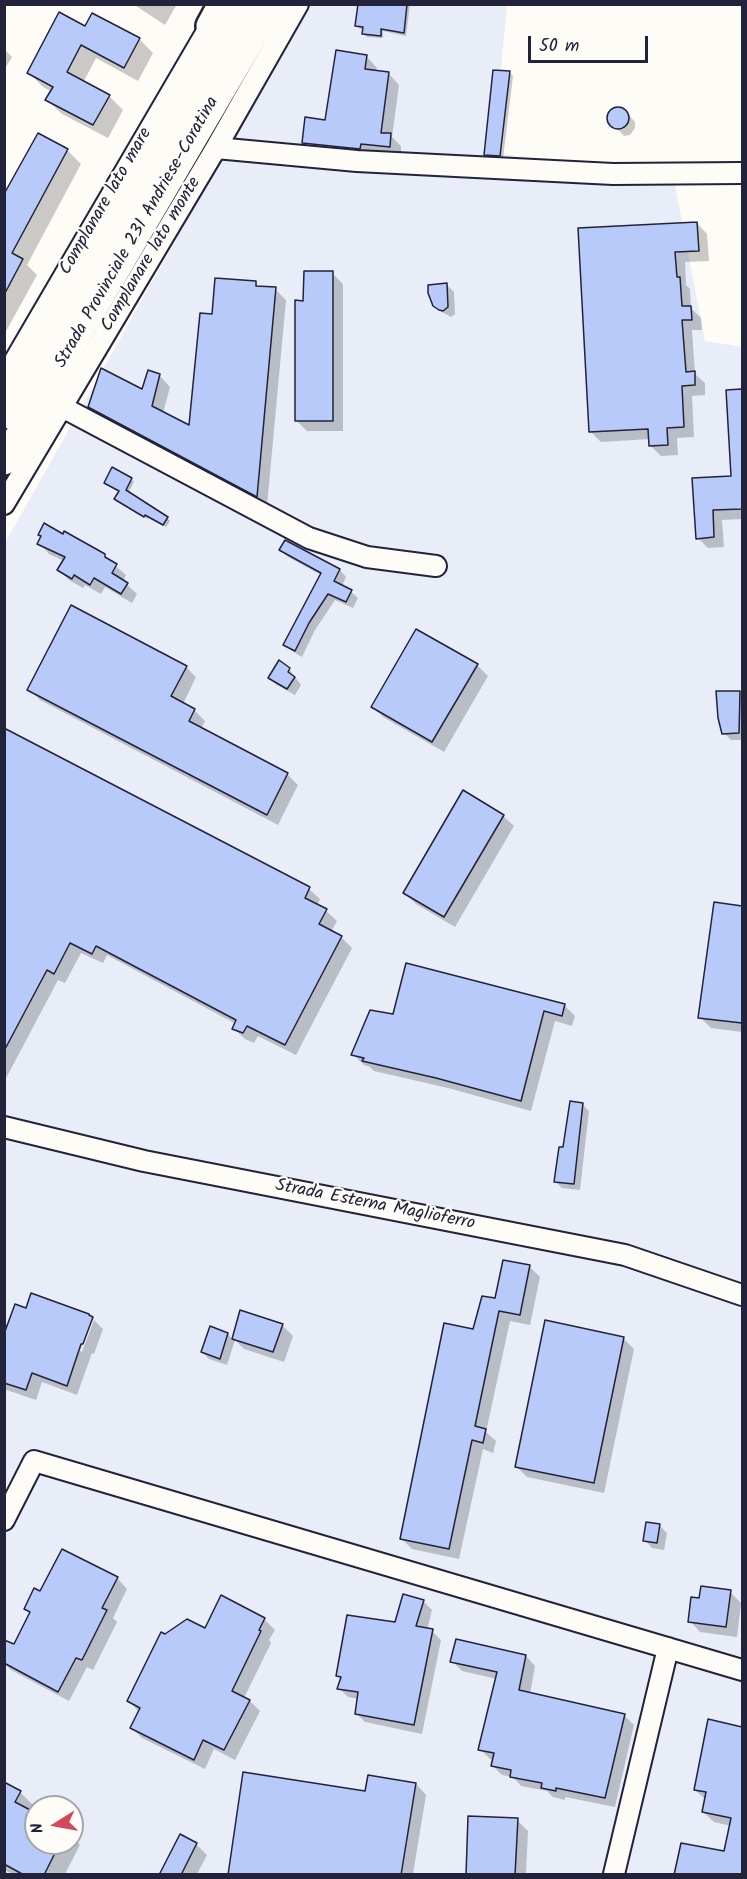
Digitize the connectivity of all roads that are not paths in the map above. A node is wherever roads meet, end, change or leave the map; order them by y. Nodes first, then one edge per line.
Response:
1 (249, 4) edge
2 (272, 4) edge
3 (298, 4) edge
4 (216, 15) edge
5 (216, 148) junction
6 (742, 173) edge
7 (4, 379) edge
8 (62, 407) junction
9 (4, 415) edge
10 (4, 461) edge
11 (4, 504) edge
12 (436, 566) dead end
13 (4, 1127) edge
14 (742, 1295) edge
15 (4, 1520) edge
16 (668, 1648) junction
17 (742, 1670) edge
18 (614, 1875) edge

1 - 9 highway, Strada Provinciale 231 Andriese-Coratina
2 - 10 highway, Strada Provinciale 231 Andriese-Coratina
3 - 5 street, Complanare lato monte
4 - 7 street, Complanare lato mare
5 - 6 street
5 - 8 street, Complanare lato monte
8 - 11 street, Complanare lato monte
8 - 12 street
13 - 14 street, Strada Esterna Maglioferro
15 - 16 street
16 - 17 street
16 - 18 street

